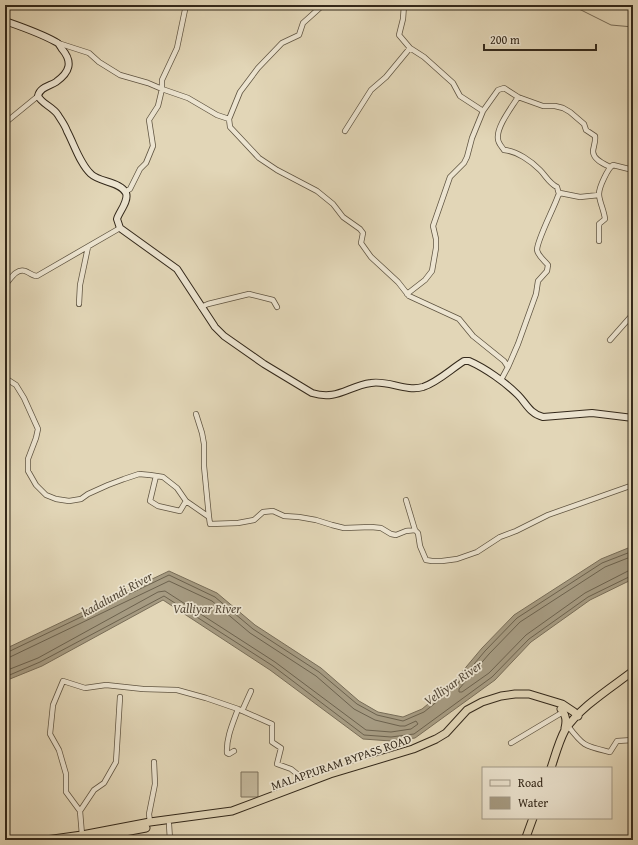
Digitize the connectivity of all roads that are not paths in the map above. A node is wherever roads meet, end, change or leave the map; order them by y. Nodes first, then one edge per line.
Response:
1 (186, 5) edge
2 (323, 5) edge
3 (404, 5) edge
4 (5, 21) edge
5 (58, 43) junction
6 (410, 48) junction
7 (162, 89) junction
8 (38, 96) junction
9 (518, 97) junction
10 (483, 110) junction
11 (228, 120) junction
12 (5, 123) edge
13 (345, 131) dead end
14 (610, 167) junction
15 (633, 170) edge
16 (125, 192) junction
17 (559, 194) junction
18 (599, 195) junction
19 (120, 228) junction
20 (599, 241) dead end
21 (88, 247) junction
22 (5, 285) edge
23 (407, 294) junction
24 (79, 304) dead end
25 (201, 307) junction
26 (277, 307) dead end
27 (633, 314) edge
28 (610, 340) dead end
29 (508, 367) junction
30 (5, 378) edge
31 (501, 380) junction
32 (196, 414) dead end
33 (633, 418) edge
34 (156, 476) junction
35 (633, 485) edge
36 (406, 500) dead end
37 (186, 501) junction
38 (209, 517) junction
39 (416, 530) junction
40 (631, 675) edge
41 (251, 691) dead end
42 (120, 697) dead end
43 (562, 708) junction
44 (586, 708) junction
45 (240, 710) junction
46 (576, 717) junction
47 (566, 729) junction
48 (633, 740) edge
49 (511, 743) dead end
50 (234, 751) dead end
51 (154, 762) dead end
52 (551, 767) edge
53 (307, 782) junction
54 (80, 811) junction
55 (533, 819) edge
56 (150, 822) junction
57 (169, 824) junction
58 (82, 838) edge
59 (104, 838) edge
60 (46, 840) edge
61 (170, 840) edge
62 (525, 840) edge

1 - 7 street
2 - 11 street
3 - 6 street
4 - 5 main road
5 - 7 street
5 - 8 main road
6 - 10 street
6 - 13 street
7 - 11 street
7 - 16 street
8 - 12 street
8 - 16 main road
9 - 10 street
9 - 14 street
9 - 17 street
10 - 23 street
11 - 23 street
14 - 15 street
14 - 18 street
16 - 19 main road
17 - 18 street
17 - 29 street
18 - 20 street
19 - 21 street
19 - 25 main road
21 - 22 street
21 - 24 street
23 - 29 street
25 - 26 street
25 - 31 main road
27 - 28 street
29 - 31 street
30 - 34 street
31 - 33 main road
32 - 38 street
34 - 37 street
34 - 37 street
35 - 39 street
36 - 39 street
37 - 38 street
38 - 39 street
40 - 44 highway
41 - 45 street
42 - 54 street
43 - 44 highway
43 - 46 highway, MALAPPURAM BYPASS ROAD
43 - 47 highway
43 - 49 street
43 - 53 highway, MALAPPURAM BYPASS ROAD
43 - 57 highway, MALAPPURAM BYPASS ROAD
44 - 46 highway
45 - 50 street
45 - 53 street
45 - 54 street
46 - 47 highway
47 - 48 street
47 - 52 highway
51 - 56 street
53 - 56 highway, MALAPPURAM BYPASS ROAD
54 - 58 street
55 - 62 highway
56 - 58 highway, MALAPPURAM BYPASS ROAD
57 - 59 highway, MALAPPURAM BYPASS ROAD
57 - 61 street
58 - 59 highway, MALAPPURAM BYPASS ROAD
58 - 60 highway, MALAPPURAM BYPASS ROAD

